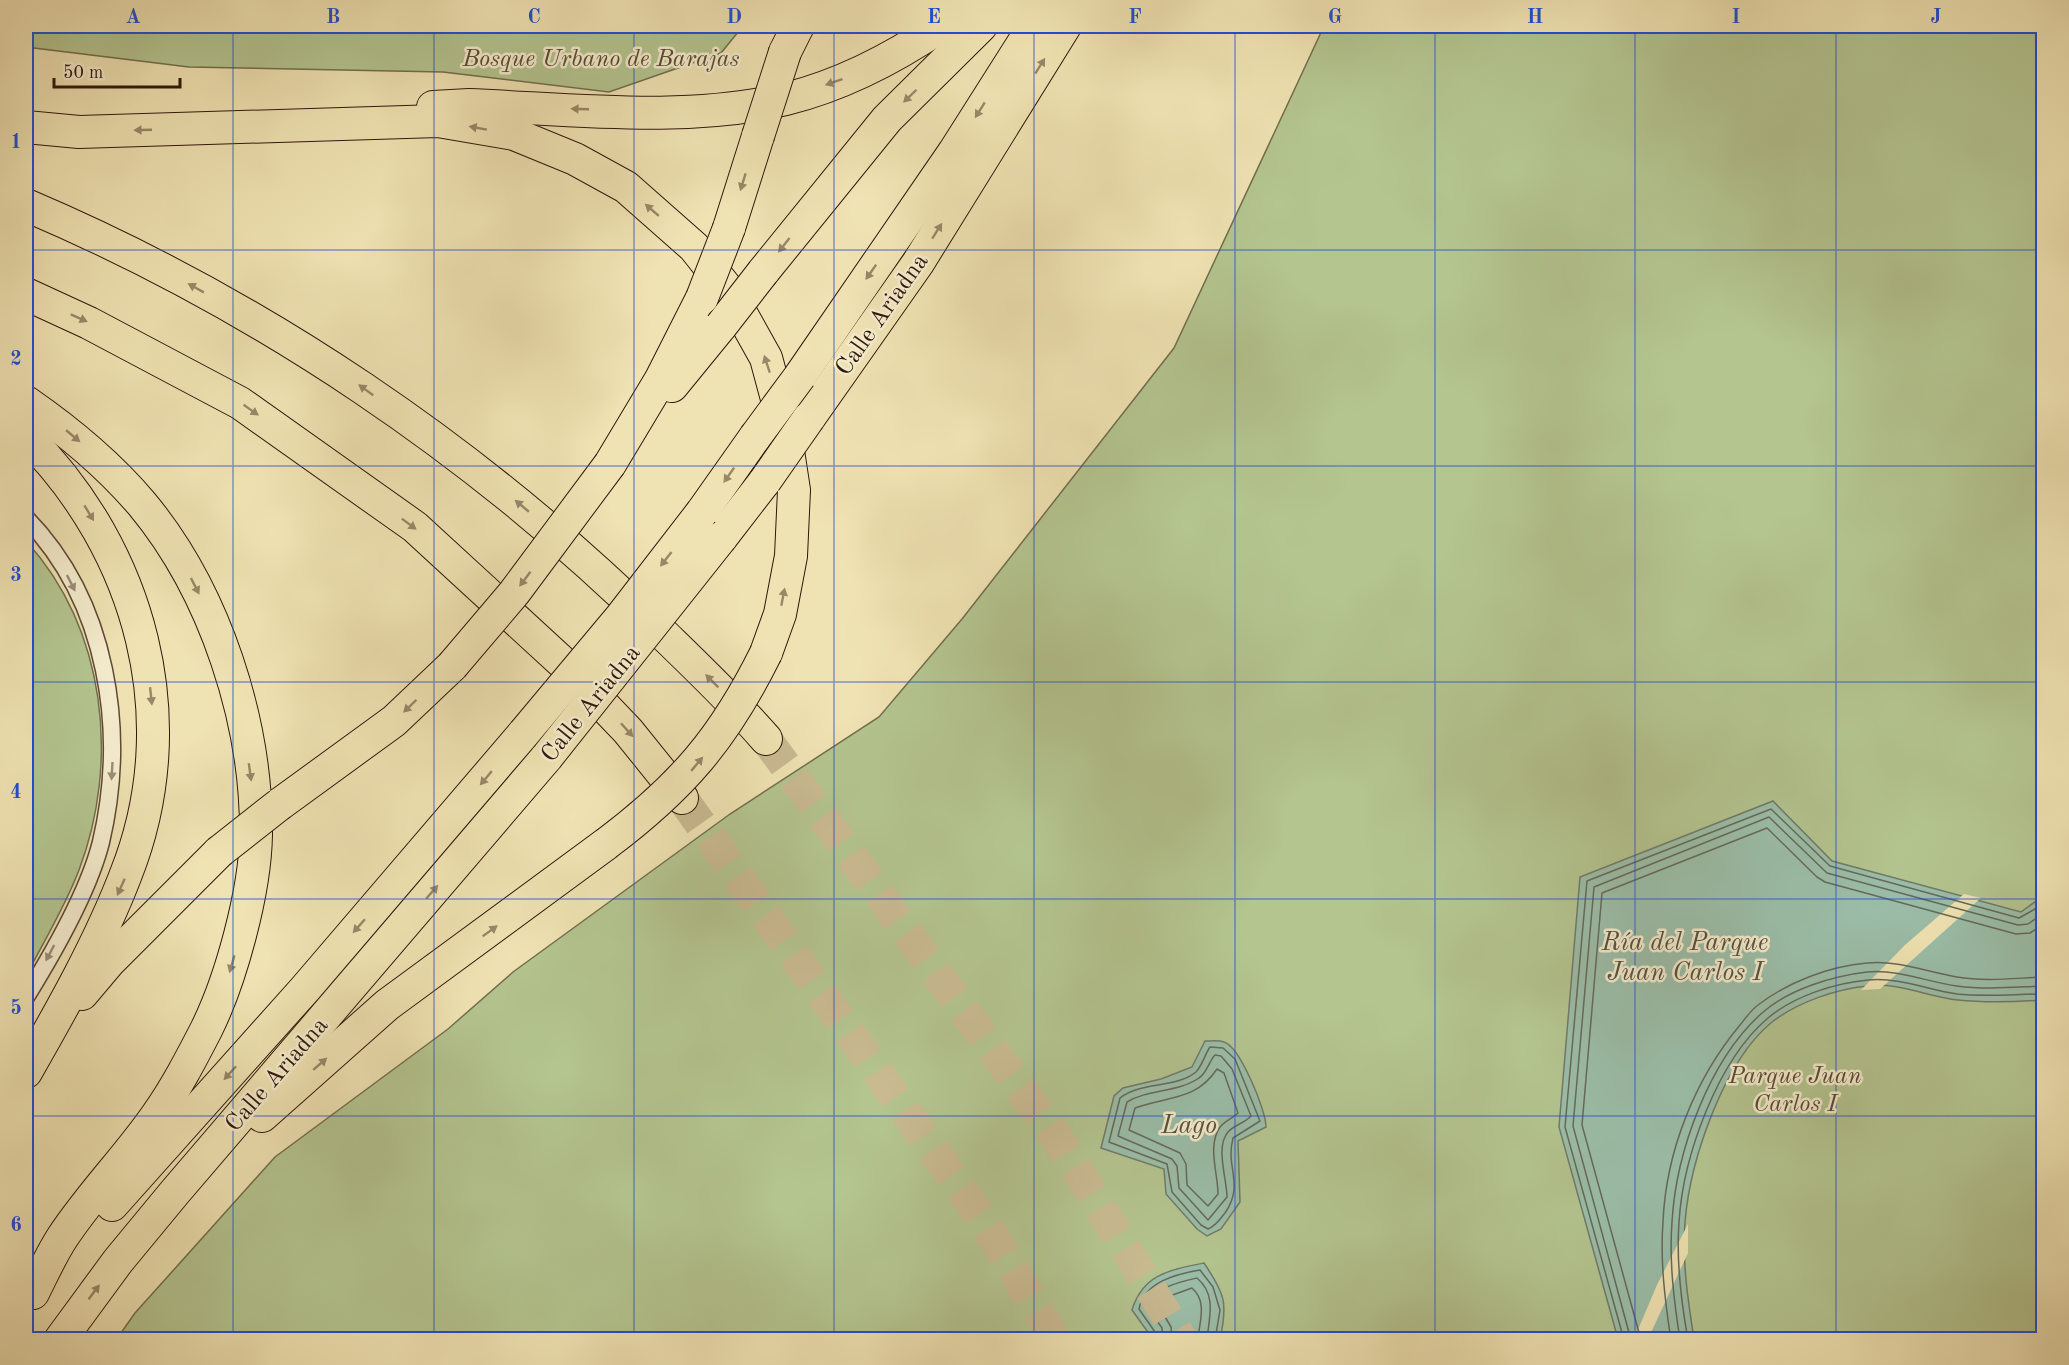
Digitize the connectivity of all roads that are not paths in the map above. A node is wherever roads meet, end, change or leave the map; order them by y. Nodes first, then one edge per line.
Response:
1 (941, 26) edge
2 (981, 26) edge
3 (1034, 26) edge
4 (1065, 26) edge
5 (791, 39) edge
6 (26, 127) edge
7 (202, 128) junction
8 (26, 205) edge
9 (26, 294) edge
10 (26, 402) edge
11 (26, 436) edge
12 (610, 464) junction
13 (26, 518) edge
14 (766, 739) tunnel mouth
15 (682, 798) tunnel mouth
16 (26, 997) edge
17 (45, 1039) junction
18 (26, 1072) edge
19 (175, 1192) junction
20 (29, 1298) edge
21 (60, 1340) edge

1 -> 7 highway
2 -> 12 highway, bridge
3 -> 20 highway, Calle Ariadna, bridge
19 -> 4 highway, Calle Ariadna, bridge
5 -> 12 highway, bridge
7 -> 6 highway
19 -> 7 highway, bridge
14 -> 8 highway
9 -> 15 highway
10 -> 20 highway
11 -> 17 highway
12 -> 17 highway, bridge
13 -> 16 street
17 - 18 highway
21 -> 19 highway, Calle Ariadna

